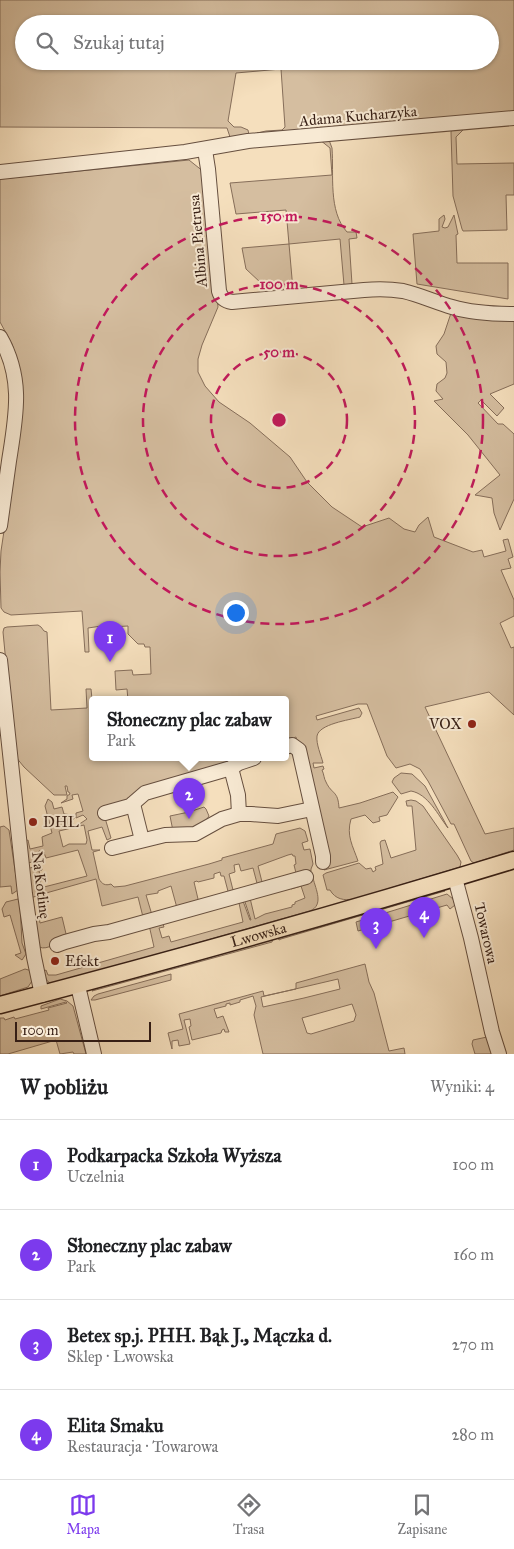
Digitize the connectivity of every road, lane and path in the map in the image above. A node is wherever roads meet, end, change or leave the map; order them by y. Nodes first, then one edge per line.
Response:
1 (514, 118) edge
2 (204, 150) junction
3 (0, 172) edge
4 (514, 314) edge
5 (0, 337) edge
6 (0, 526) edge
7 (0, 660) edge
8 (2, 699) edge
9 (289, 747) edge
10 (244, 761) edge
11 (231, 768) junction
12 (132, 804) junction
13 (312, 809) junction
14 (105, 813) dead end
15 (239, 814) junction
16 (142, 840) junction
17 (112, 848) dead end
18 (514, 860) edge
19 (323, 862) dead end
20 (306, 876) dead end
21 (455, 878) junction
22 (57, 945) dead end
23 (78, 986) junction
24 (42, 995) junction
25 (0, 1005) edge
26 (94, 1054) edge
27 (499, 1054) edge

1 - 2 street, Adama Kucharzyka
2 - 3 street
2 - 4 street, Albina Pietrusa
5 - 6 street
7 - 8 street, Na Kotlinę
8 - 24 street, Na Kotlinę
9 - 13 street
10 - 11 street
11 - 12 street
11 - 15 street
12 - 14 street
12 - 16 street
13 - 15 street
13 - 19 street
15 - 16 street
16 - 17 street
18 - 21 main road, Lwowska
20 - 22 street
21 - 23 main road, Lwowska
21 - 27 street, Towarowa
23 - 24 main road, Lwowska
23 - 26 street
24 - 25 main road, Lwowska

